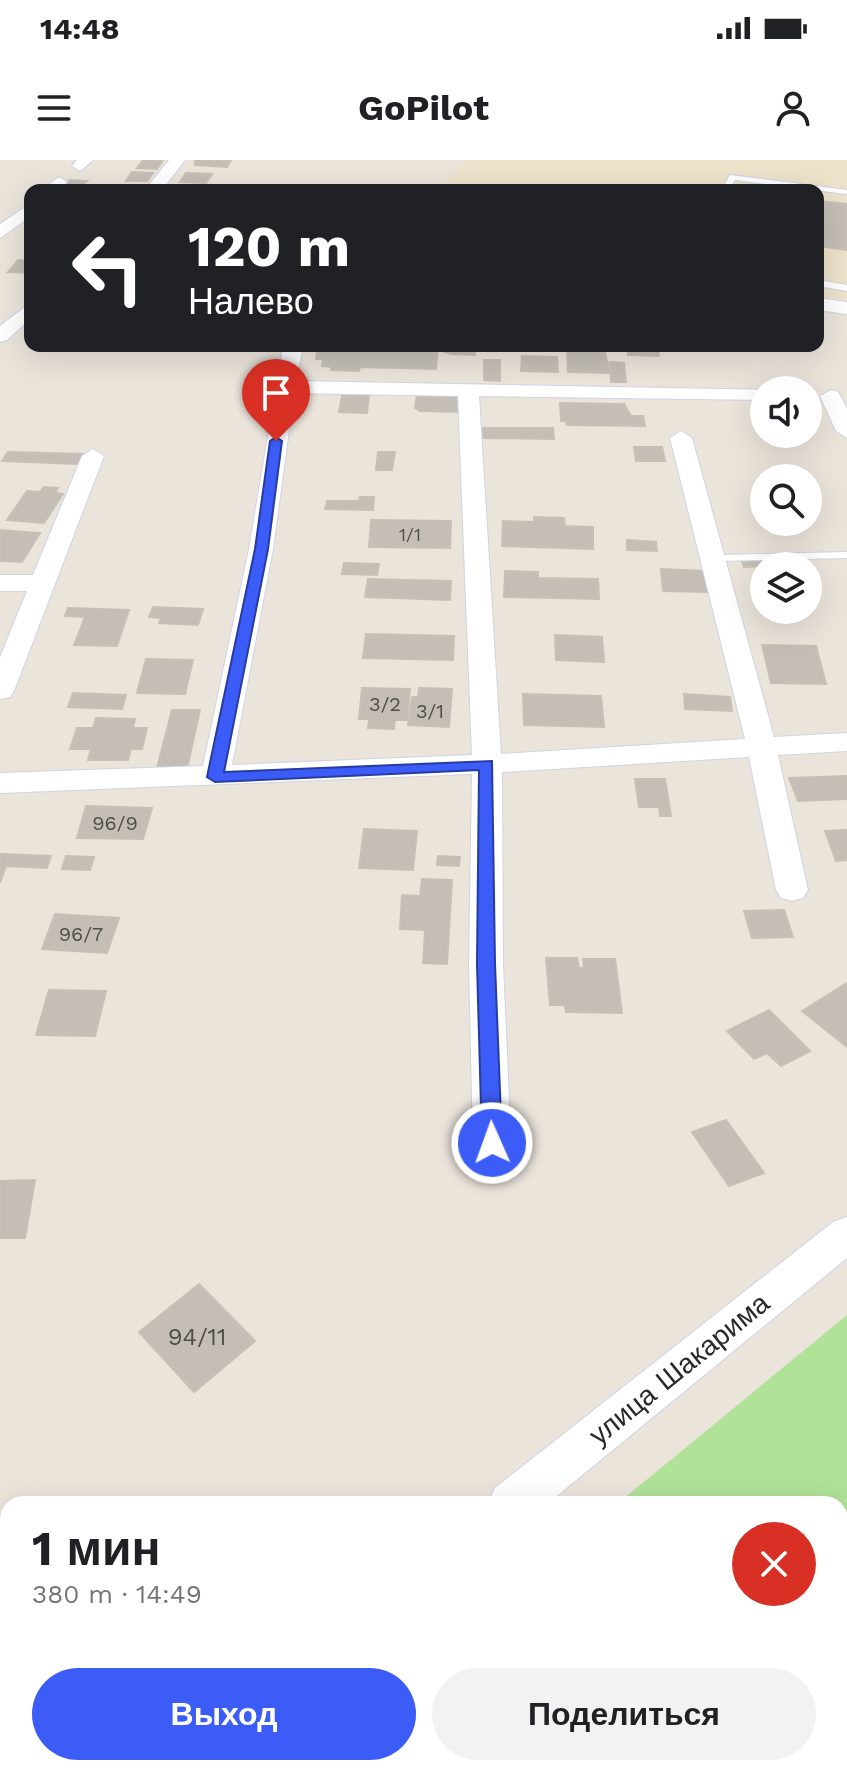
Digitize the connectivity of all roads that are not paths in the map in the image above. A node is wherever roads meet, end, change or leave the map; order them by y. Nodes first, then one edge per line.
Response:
1 (177, 160) edge
2 (158, 184) edge
3 (729, 184) edge
4 (786, 184) edge
5 (824, 189) edge
6 (847, 192) edge
7 (24, 214) edge
8 (0, 234) edge
9 (20, 238) dead end
10 (824, 284) edge
11 (847, 288) edge
12 (824, 305) edge
13 (847, 308) edge
14 (24, 314) edge
15 (0, 336) edge
16 (292, 352) edge
17 (284, 387) junction
18 (468, 388) junction
19 (750, 394) edge
20 (839, 396) edge
21 (847, 431) edge
22 (681, 438) dead end
23 (93, 456) dead end
24 (847, 555) edge
25 (717, 558) junction
26 (0, 583) edge
27 (41, 583) junction
28 (0, 691) edge
29 (847, 742) edge
30 (764, 746) junction
31 (487, 764) junction
32 (215, 777) junction
33 (0, 783) edge
34 (792, 890) dead end
35 (492, 1143) dead end
36 (847, 1234) edge
37 (521, 1496) edge

1 - 2 street
3 - 4 lane
5 - 6 lane
7 - 8 street
8 - 9 street
10 - 11 lane
12 - 13 street
14 - 15 street
16 - 17 street
17 - 18 street
17 - 32 street
18 - 19 street
18 - 31 street
20 - 21 street
22 - 25 street
23 - 27 street
24 - 25 lane
25 - 30 street
26 - 27 street
27 - 28 street
29 - 30 street
30 - 31 street
30 - 34 street
31 - 32 street
31 - 35 street
32 - 33 street
36 - 37 street, улица Шакарима

